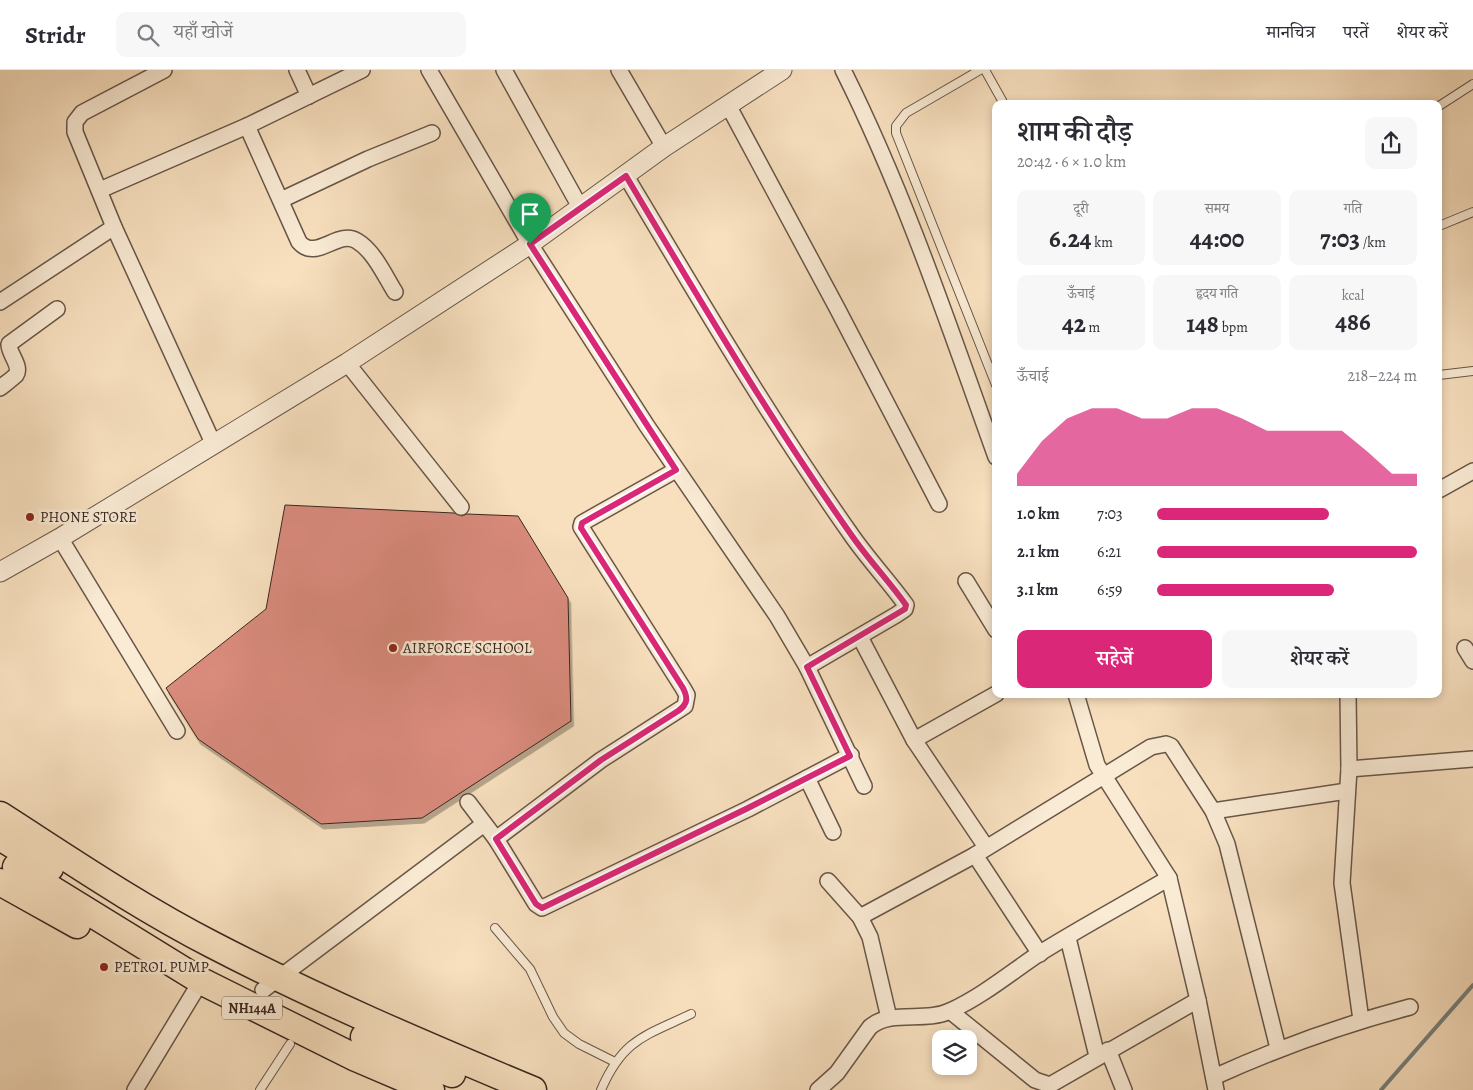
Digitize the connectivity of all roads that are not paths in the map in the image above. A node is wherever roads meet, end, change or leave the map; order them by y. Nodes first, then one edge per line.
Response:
1 (164, 70) edge
2 (297, 70) edge
3 (362, 70) edge
4 (429, 70) edge
5 (504, 70) edge
6 (619, 70) edge
7 (782, 70) edge
8 (842, 70) edge
9 (980, 70) edge
10 (985, 70) edge
11 (1473, 84) edge
12 (309, 96) junction
13 (1002, 100) edge
14 (1442, 104) edge
15 (728, 105) junction
16 (248, 126) junction
17 (432, 133) dead end
18 (664, 147) junction
19 (626, 176) junction
20 (100, 190) junction
21 (281, 200) junction
22 (580, 207) junction
23 (1473, 212) edge
24 (1442, 225) edge
25 (114, 227) junction
26 (530, 244) junction
27 (395, 292) dead end
28 (0, 302) edge
29 (57, 309) dead end
30 (347, 363) junction
31 (1473, 371) edge
32 (992, 375) edge
33 (1442, 375) edge
34 (0, 388) edge
35 (213, 443) junction
36 (992, 446) edge
37 (676, 470) junction
38 (1473, 471) edge
39 (1442, 488) edge
40 (938, 504) dead end
41 (461, 508) dead end
42 (60, 538) junction
43 (0, 572) edge
44 (966, 581) dead end
45 (992, 623) edge
46 (860, 637) junction
47 (807, 667) junction
48 (992, 696) edge
49 (1077, 698) edge
50 (1348, 698) edge
51 (177, 731) dead end
52 (914, 740) junction
53 (850, 756) junction
54 (1473, 759) edge
55 (1349, 770) junction
56 (807, 778) junction
57 (1104, 778) junction
58 (864, 786) dead end
59 (1347, 790) junction
60 (468, 802) dead end
61 (1213, 812) junction
62 (0, 815) edge
63 (484, 824) junction
64 (833, 832) dead end
65 (0, 837) edge
66 (496, 839) junction
67 (981, 851) junction
68 (61, 854) junction
69 (0, 857) edge
70 (1169, 878) junction
71 (828, 881) dead end
72 (0, 882) edge
73 (68, 889) junction
74 (860, 917) junction
75 (74, 924) junction
76 (496, 928) dead end
77 (1068, 938) junction
78 (153, 942) junction
79 (1040, 954) junction
80 (235, 965) junction
81 (271, 984) junction
82 (197, 988) junction
83 (1198, 1000) junction
84 (1410, 1007) dead end
85 (950, 1011) junction
86 (692, 1014) dead end
87 (889, 1018) junction
88 (1361, 1020) junction
89 (290, 1044) junction
90 (1278, 1048) junction
91 (1102, 1053) junction
92 (615, 1062) junction
93 (1215, 1084) edge
94 (136, 1090) edge
95 (260, 1090) edge
96 (392, 1090) edge
97 (431, 1090) edge
98 (494, 1090) edge
99 (533, 1090) edge
100 (601, 1090) edge
101 (818, 1090) edge
102 (1124, 1090) edge

1 - 20 street
2 - 12 street
3 - 12 street
4 - 26 street
5 - 22 street
6 - 18 street
7 - 15 street
8 - 36 street
9 - 32 lane
10 - 13 lane
11 - 14 lane
12 - 16 street
15 - 18 street
15 - 40 street
16 - 20 street
16 - 21 street
17 - 21 street
18 - 19 street
19 - 22 street
19 - 46 street
20 - 25 street
21 - 27 street
22 - 26 street
23 - 24 lane
25 - 28 street
25 - 35 street
26 - 30 street
26 - 37 street
29 - 34 street
30 - 35 street
30 - 41 street
31 - 33 lane
35 - 42 street
37 - 47 street
37 - 66 street
38 - 39 street
42 - 43 street
42 - 51 street
44 - 45 street
46 - 47 street
46 - 52 street
47 - 53 street
48 - 52 street
49 - 57 street
50 - 55 street
52 - 67 street
53 - 56 street
53 - 58 street
54 - 55 street
55 - 59 street
56 - 64 street
56 - 66 street
57 - 61 street
57 - 67 street
57 - 70 street
59 - 61 street
59 - 88 street
60 - 63 street
61 - 90 street
62 - 68 highway
63 - 66 street
63 - 81 street
65 - 73 highway, NH144A
67 - 74 street
67 - 79 street
68 - 73 highway
68 - 80 highway
69 - 73 highway, NH144A
70 - 77 street
70 - 83 street
71 - 74 street
72 - 75 highway
73 - 75 highway
73 - 78 highway, NH144A
74 - 87 street
75 - 82 highway
76 - 92 lane
77 - 79 street
77 - 91 street
78 - 80 highway, NH144A
78 - 82 highway, NH144A
79 - 85 street
80 - 81 highway, NH144A
81 - 98 highway, NH144A
81 - 99 highway
82 - 89 highway
82 - 94 street
82 - 97 highway, NH144A
83 - 91 street
83 - 93 street
84 - 88 street
85 - 87 street
85 - 91 street
86 - 92 lane
87 - 101 street
88 - 90 street
89 - 95 lane
89 - 96 highway
90 - 93 street
91 - 102 street
92 - 100 lane

